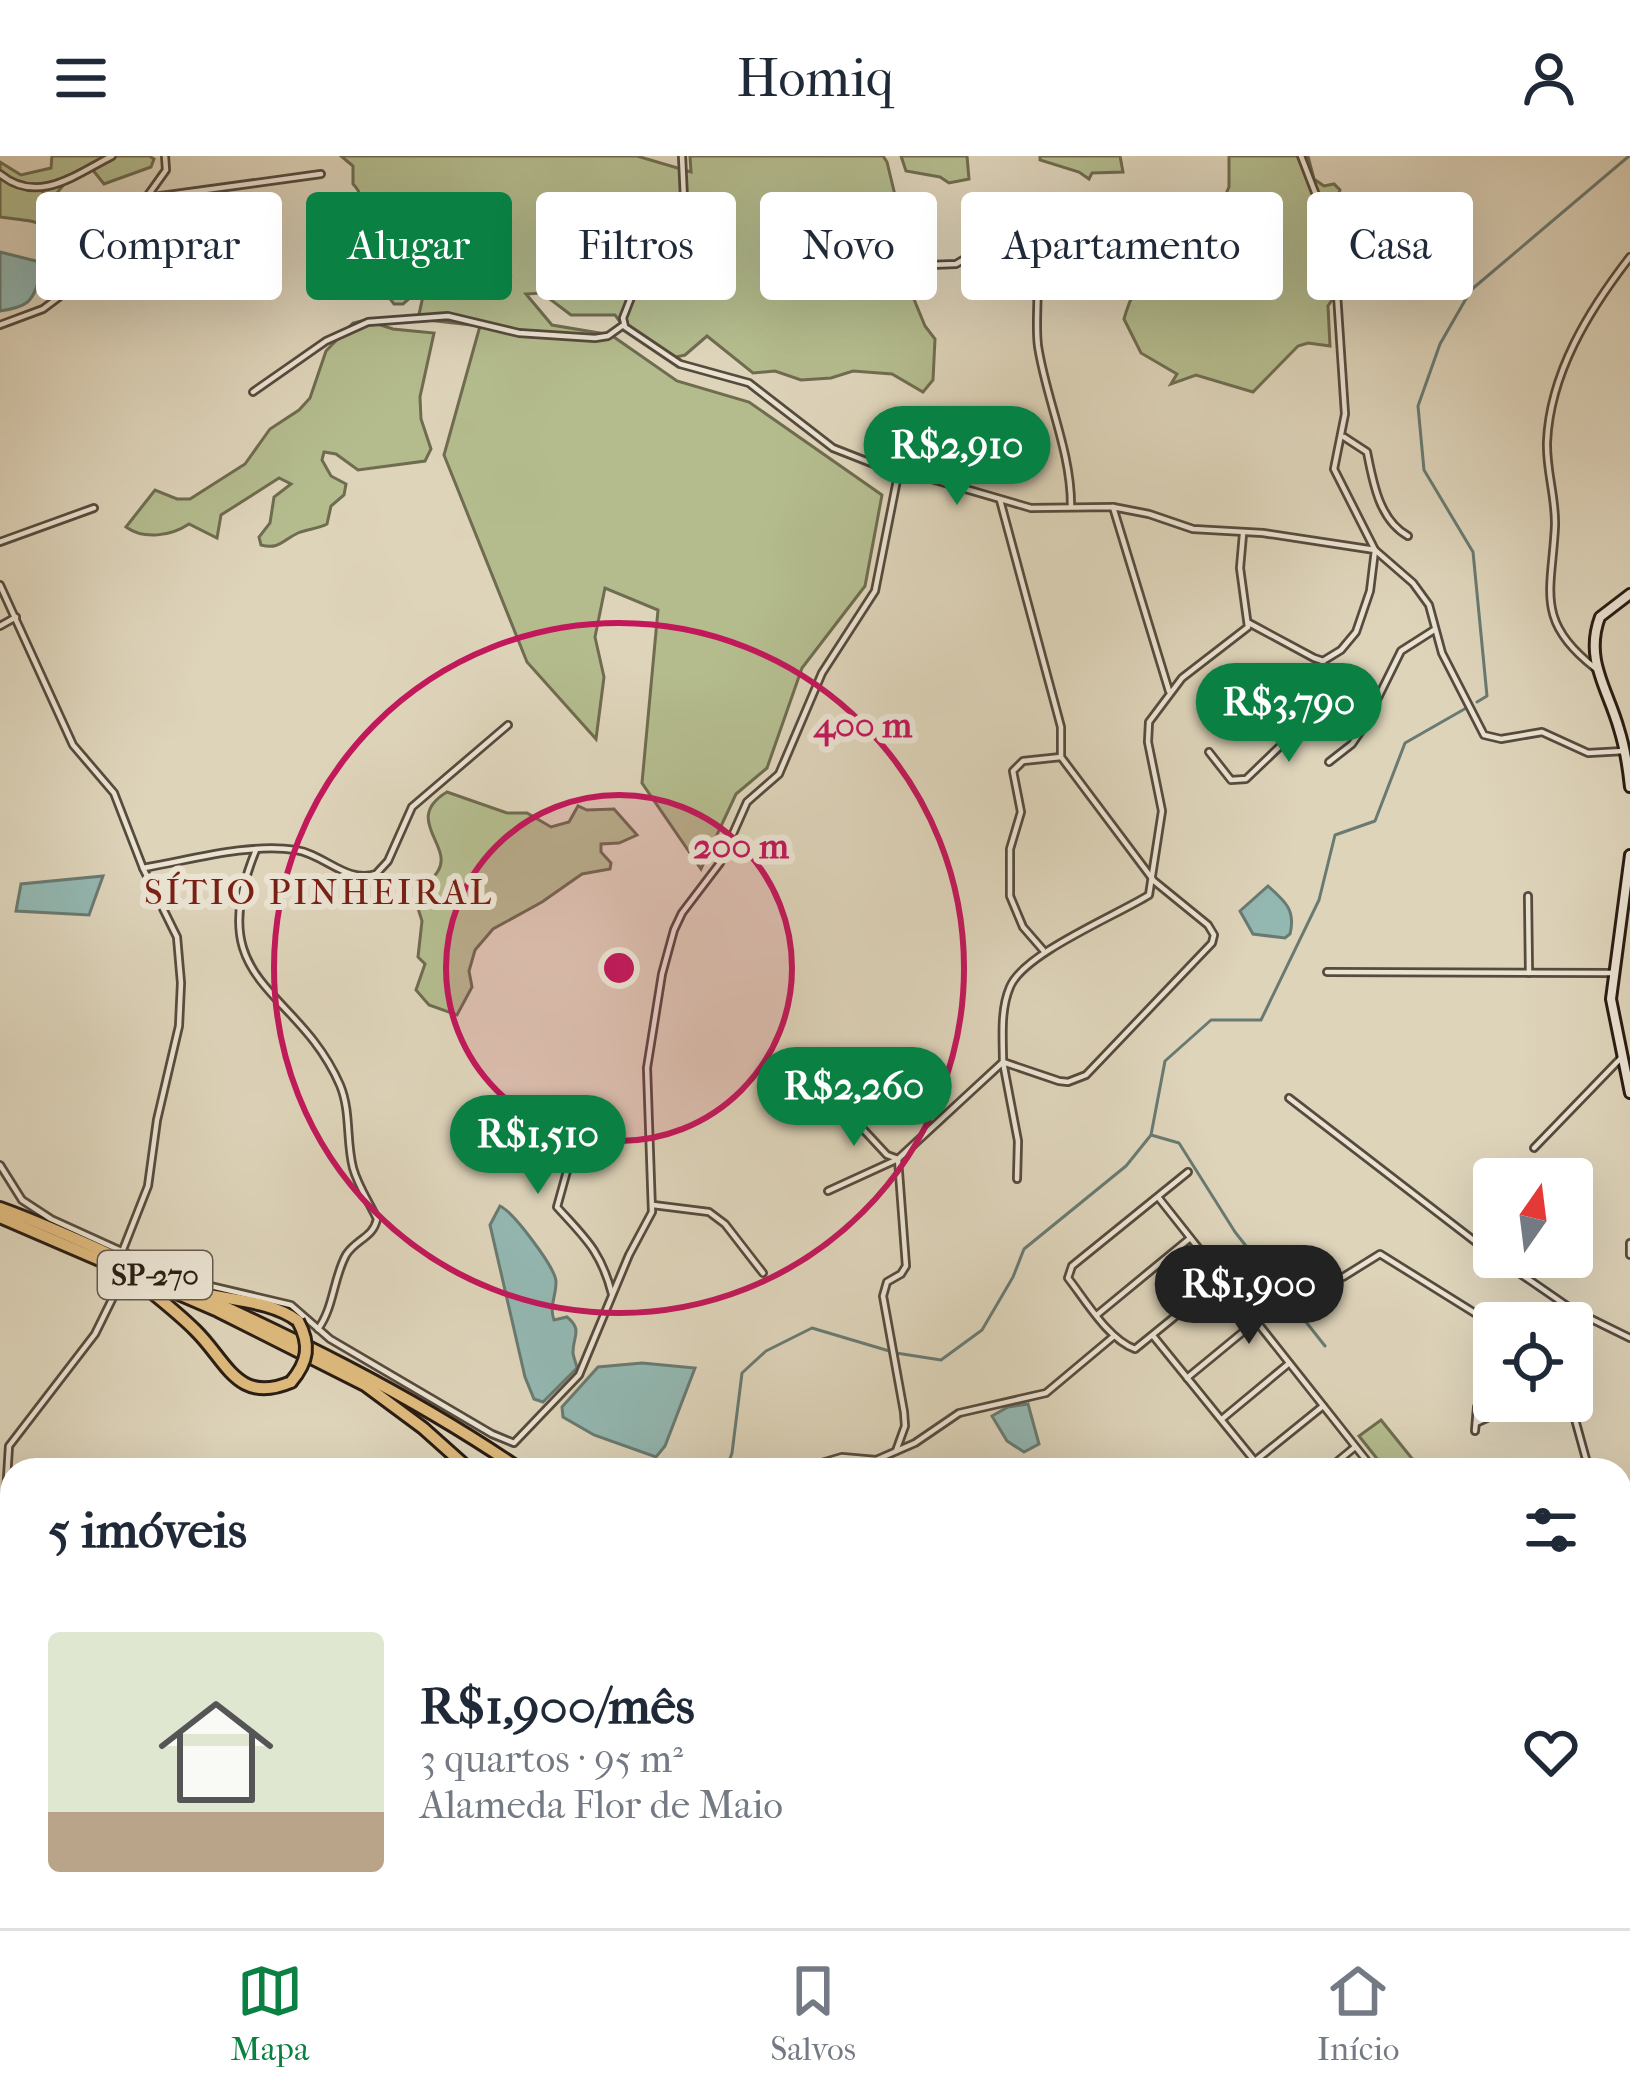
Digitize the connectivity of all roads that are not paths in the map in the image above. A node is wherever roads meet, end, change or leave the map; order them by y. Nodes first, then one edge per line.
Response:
1 (112, 156) edge
2 (165, 156) edge
3 (682, 156) edge
4 (1300, 156) edge
5 (0, 174) edge
6 (321, 174) dead end
7 (150, 192) edge
8 (190, 192) edge
9 (1630, 257) edge
10 (937, 265) edge
11 (55, 300) edge
12 (0, 325) edge
13 (624, 325) junction
14 (253, 392) dead end
15 (1342, 436) junction
16 (897, 480) junction
17 (1000, 500) junction
18 (1071, 506) junction
19 (1113, 507) junction
20 (94, 508) dead end
21 (1244, 532) junction
22 (1408, 536) dead end
23 (0, 542) edge
24 (1375, 550) junction
25 (0, 585) edge
26 (1630, 595) edge
27 (16, 617) junction
28 (1248, 622) junction
29 (0, 626) edge
30 (1435, 629) junction
31 (1323, 661) junction
32 (1595, 668) junction
33 (1170, 694) junction
34 (508, 725) dead end
35 (1624, 751) junction
36 (1209, 752) dead end
37 (1061, 757) junction
38 (1329, 762) dead end
39 (1630, 788) edge
40 (256, 850) junction
41 (1630, 855) edge
42 (143, 868) junction
43 (1154, 881) junction
44 (1629, 883) edge
45 (1528, 896) dead end
46 (1044, 951) junction
47 (1327, 972) dead end
48 (1529, 973) junction
49 (1614, 973) junction
50 (1624, 1056) junction
51 (1003, 1062) junction
52 (1630, 1094) edge
53 (1289, 1098) dead end
54 (835, 1099) dead end
55 (1534, 1148) dead end
56 (898, 1159) junction
57 (0, 1166) edge
58 (567, 1171) dead end
59 (1188, 1172) dead end
60 (1017, 1179) dead end
61 (828, 1191) dead end
62 (1158, 1197) junction
63 (653, 1205) junction
64 (0, 1213) edge
65 (1190, 1239) junction
66 (1473, 1239) edge
67 (1630, 1244) edge
68 (122, 1252) junction
69 (1630, 1255) edge
70 (126, 1270) junction
71 (763, 1273) dead end
72 (1343, 1277) dead end
73 (1527, 1278) edge
74 (1220, 1280) junction
75 (191, 1291) junction
76 (613, 1298) junction
77 (1473, 1312) edge
78 (1098, 1314) junction
79 (1255, 1322) junction
80 (318, 1330) junction
81 (1114, 1335) junction
82 (1154, 1337) junction
83 (1630, 1338) edge
84 (1288, 1364) junction
85 (1187, 1378) junction
86 (364, 1380) junction
87 (1323, 1406) junction
88 (1222, 1419) junction
89 (1575, 1422) edge
90 (1354, 1447) junction
91 (896, 1451) junction
92 (6, 1458) edge
93 (457, 1458) edge
94 (504, 1458) edge
95 (880, 1458) edge
96 (1253, 1458) edge
97 (1259, 1458) edge
98 (1341, 1458) edge
99 (1364, 1458) edge
100 (1585, 1458) edge

1 - 5 street
2 - 7 street
3 - 13 street
4 - 15 street
6 - 8 street
9 - 32 street
10 - 18 street
11 - 12 street
13 - 14 street
13 - 16 street
15 - 22 street
15 - 24 street
16 - 17 street
16 - 63 street
17 - 18 street
17 - 37 street
18 - 19 street
19 - 21 street
19 - 33 street
20 - 23 street
21 - 24 street
21 - 28 street
24 - 30 street
24 - 31 street
25 - 27 street
26 - 32 street
27 - 29 street
27 - 42 street
28 - 31 street
28 - 33 street
30 - 35 street
30 - 38 street
31 - 36 street
32 - 35 street
33 - 43 street
34 - 40 street
35 - 39 street
37 - 43 street
37 - 46 street
40 - 42 street
40 - 80 street
41 - 44 street
42 - 68 street
43 - 46 street
43 - 51 street
44 - 49 street
45 - 48 street
46 - 51 street
47 - 48 street
48 - 49 street
49 - 50 street
50 - 52 street
50 - 55 street
51 - 56 street
51 - 60 street
53 - 66 street
54 - 56 street
56 - 61 street
56 - 91 street
57 - 68 street
58 - 76 street
59 - 62 street
62 - 65 street
62 - 78 street
63 - 71 street
63 - 76 street
64 - 70 highway, SP-270
64 - 75 highway, SP-270
65 - 74 street
65 - 78 street
67 - 69 street
68 - 80 street
70 - 75 highway, bridge
70 - 86 highway, SP-270
70 - 92 street
72 - 77 street
73 - 83 street
74 - 79 street
74 - 82 street
75 - 86 highway, SP-270
76 - 80 street
78 - 81 street
79 - 84 street
79 - 85 street
81 - 82 street
81 - 91 street
82 - 85 street
84 - 87 street
84 - 88 street
85 - 88 street
86 - 93 highway, SP-270
86 - 94 highway, SP-270
87 - 90 street
87 - 97 street
88 - 96 street
89 - 100 street
90 - 98 street
90 - 99 street
91 - 95 street

